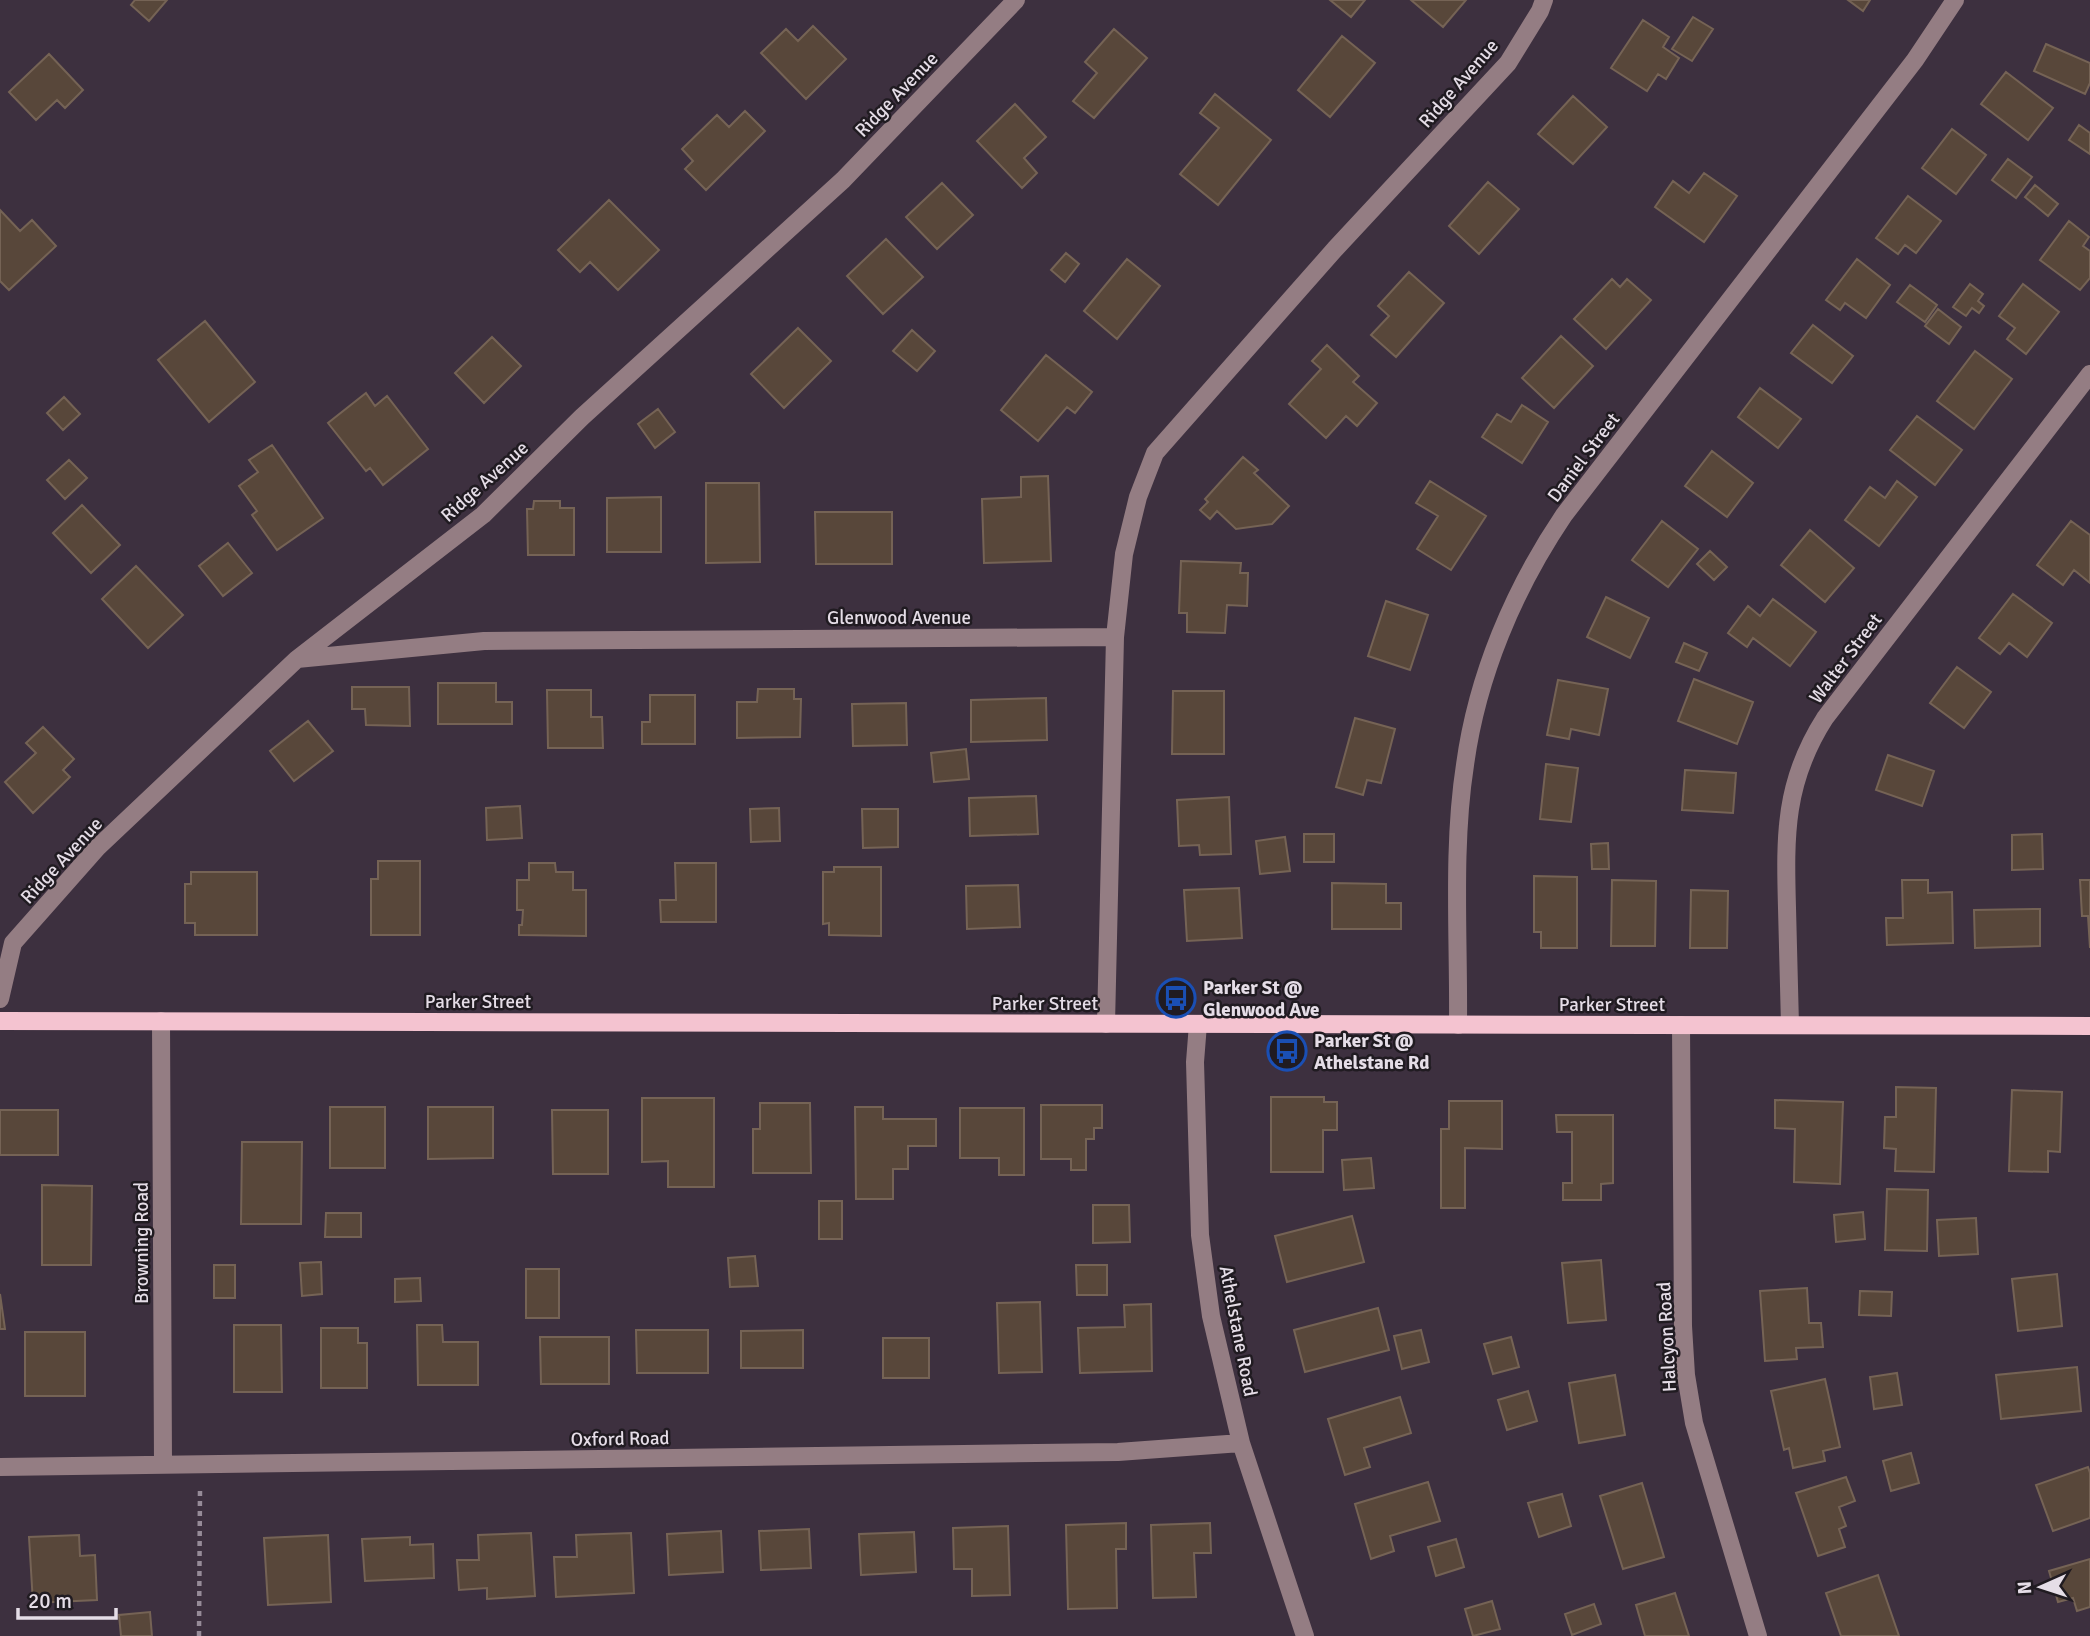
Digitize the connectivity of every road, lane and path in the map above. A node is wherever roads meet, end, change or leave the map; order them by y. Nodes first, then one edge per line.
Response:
1 (1016, 0) edge
2 (1544, 0) edge
3 (1955, 0) edge
4 (2090, 374) edge
5 (1115, 637) junction
6 (297, 659) junction
7 (0, 999) edge
8 (0, 1021) edge
9 (161, 1021) junction
10 (1106, 1024) junction
11 (1198, 1024) junction
12 (1458, 1025) junction
13 (1681, 1025) junction
14 (1790, 1025) junction
15 (2090, 1026) edge
16 (1241, 1443) junction
17 (163, 1464) junction
18 (200, 1464) junction
19 (0, 1467) edge
20 (199, 1636) edge
21 (1305, 1636) edge
22 (1758, 1636) edge

1 - 6 street, Ridge Avenue
2 - 5 street, Ridge Avenue
3 - 12 street, Daniel Street
4 - 14 street, Walter Street
5 - 6 street, Glenwood Avenue
5 - 10 street
6 - 7 street, Ridge Avenue
8 - 9 main road, Parker Street
9 - 10 main road, Parker Street
9 - 17 street, Browning Road
10 - 11 main road, Parker Street
11 - 12 main road, Parker Street
11 - 16 street, Athelstane Road
12 - 13 main road, Parker Street
13 - 14 main road, Parker Street
13 - 22 street, Halcyon Road
14 - 15 main road, Parker Street
16 - 18 street, Oxford Road
16 - 21 street, Athelstane Road
17 - 18 street, Oxford Road
17 - 19 street, Oxford Road
18 - 20 path

